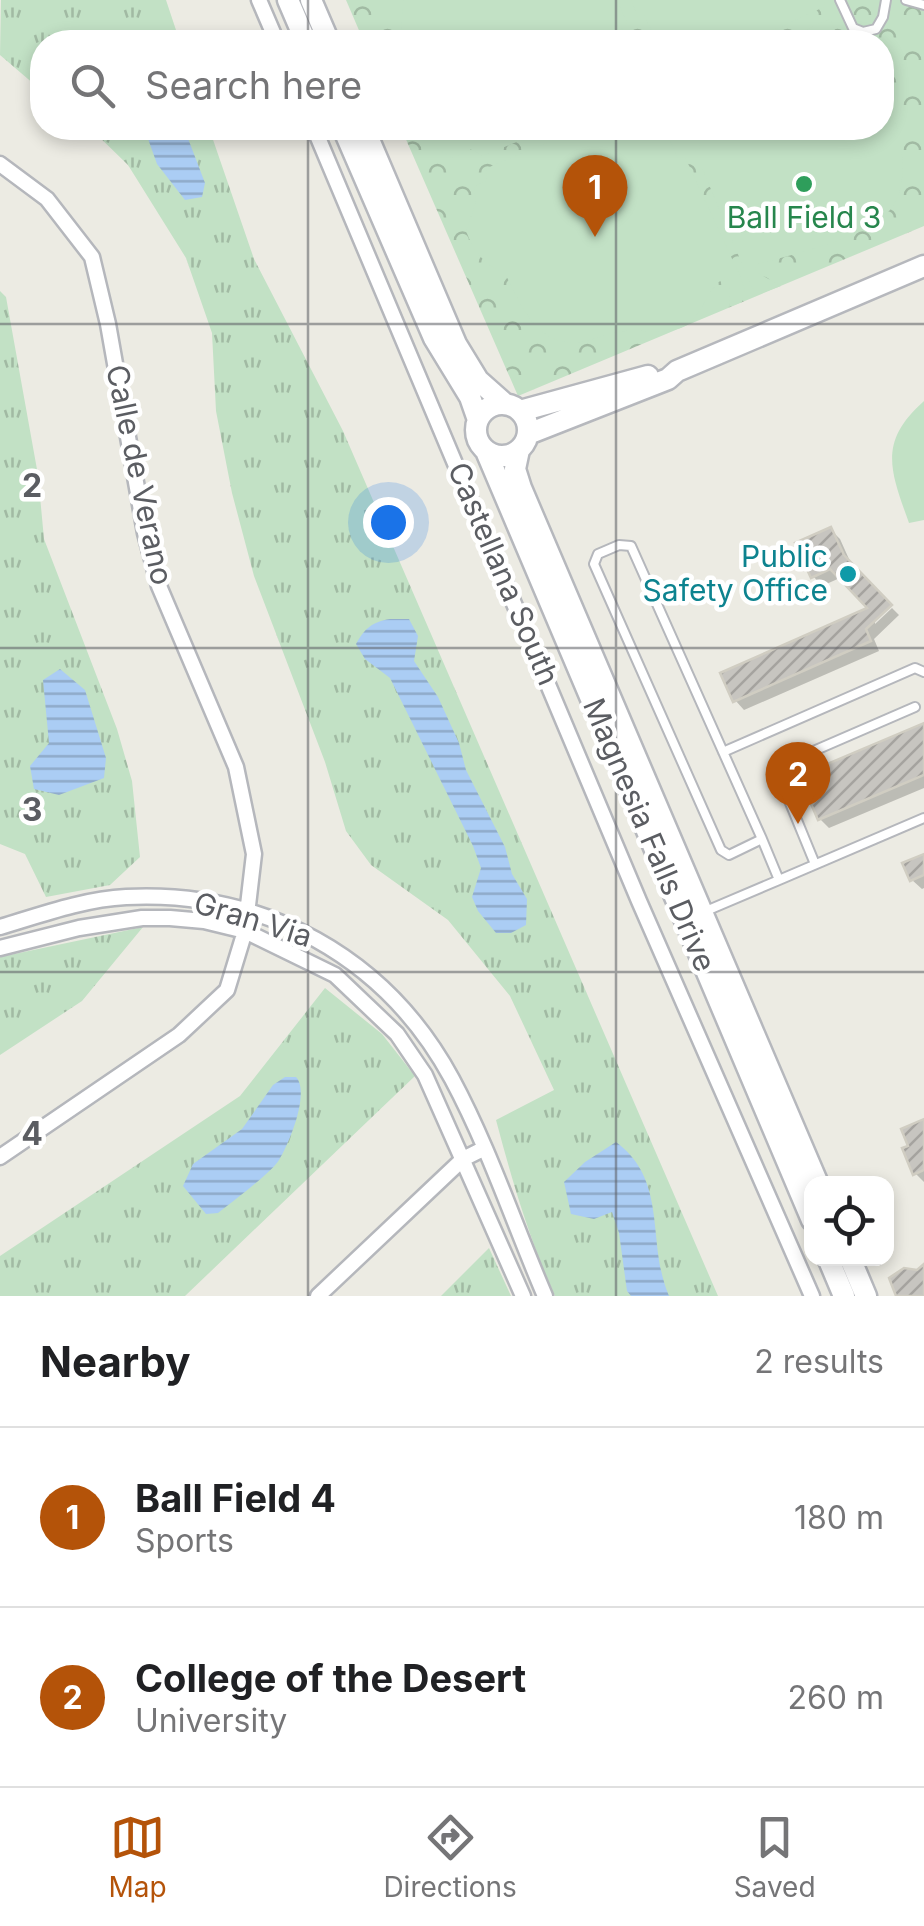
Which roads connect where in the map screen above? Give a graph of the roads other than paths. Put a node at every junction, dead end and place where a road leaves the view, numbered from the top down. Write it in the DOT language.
graph roads {
  1 [pos="259,0"];
  2 [pos="288,0"];
  3 [pos="311,0"];
  4 [pos="840,0"];
  5 [pos="886,0"];
  6 [pos="906,0"];
  7 [pos="924,6"];
  8 [pos="273,30"];
  9 [pos="301,30"];
  10 [pos="323,30"];
  11 [pos="858,30"];
  12 [pos="870,30"];
  13 [pos="319,140"];
  14 [pos="348,140"];
  15 [pos="369,140"];
  16 [pos="0,164"];
  17 [pos="924,266"];
  18 [pos="677,371"];
  19 [pos="512,408"];
  20 [pos="478,420"];
  21 [pos="524,442"];
  22 [pos="486,451"];
  23 [pos="924,672"];
  24 [pos="915,706"];
  25 [pos="724,752"];
  26 [pos="924,818"];
  27 [pos="762,839"];
  28 [pos="815,864"];
  29 [pos="779,880"];
  30 [pos="247,912"];
  31 [pos="702,913"];
  32 [pos="0,927"];
  33 [pos="244,931"];
  34 [pos="0,948"];
  35 [pos="483,1149"];
  36 [pos="0,1157"];
  37 [pos="463,1158"];
  38 [pos="815,1176"];
  39 [pos="804,1201"];
  40 [pos="831,1266"];
  41 [pos="853,1266"];
  42 [pos="318,1296"];
  43 [pos="523,1296"];
  44 [pos="545,1296"];
  45 [pos="812,1296"];
  46 [pos="844,1296"];
  47 [pos="866,1296"];
  1 -- 8 [label="street"];
  2 -- 9 [label="street"];
  3 -- 10 [label="street"];
  4 -- 11 [label="lane"];
  5 -- 12 [label="lane"];
  6 -- 7 [label="lane"];
  13 -- 45 [label="street, Castellana South"];
  14 -- 20 [label="street"];
  15 -- 19 [label="street"];
  16 -- 30 [label="street, Calle de Verano"];
  17 -- 18 [label="street"];
  18 -- 19 [label="street"];
  18 -- 21 [label="street"];
  19 -- 20 [label="street"];
  19 -- 21 [label="street"];
  20 -- 22 [label="street"];
  21 -- 22 [label="street"];
  21 -- 31 [label="street, Magnesia Falls Drive"];
  22 -- 39 [label="street, Magnesia Falls Drive"];
  23 -- 25 [label="lane"];
  24 -- 28 [label="lane"];
  25 -- 27 [label="lane"];
  25 -- 27 [label="lane"];
  26 -- 28 [label="lane"];
  27 -- 29 [label="lane"];
  28 -- 29 [label="lane"];
  29 -- 31 [label="lane"];
  30 -- 32 [label="street, Gran Via"];
  30 -- 33 [label="street, Calle de Verano"];
  30 -- 35 [label="street, Gran Via"];
  31 -- 38 [label="street, Magnesia Falls Drive"];
  33 -- 34 [label="street, Gran Via"];
  33 -- 36 [label="street, Calle de Verano"];
  33 -- 37 [label="street, Gran Via"];
  35 -- 37 [label="street"];
  35 -- 44 [label="street, Gran Via"];
  37 -- 42 [label="street"];
  37 -- 43 [label="street, Gran Via"];
  40 -- 46 [label="street"];
  41 -- 47 [label="street"];
}
